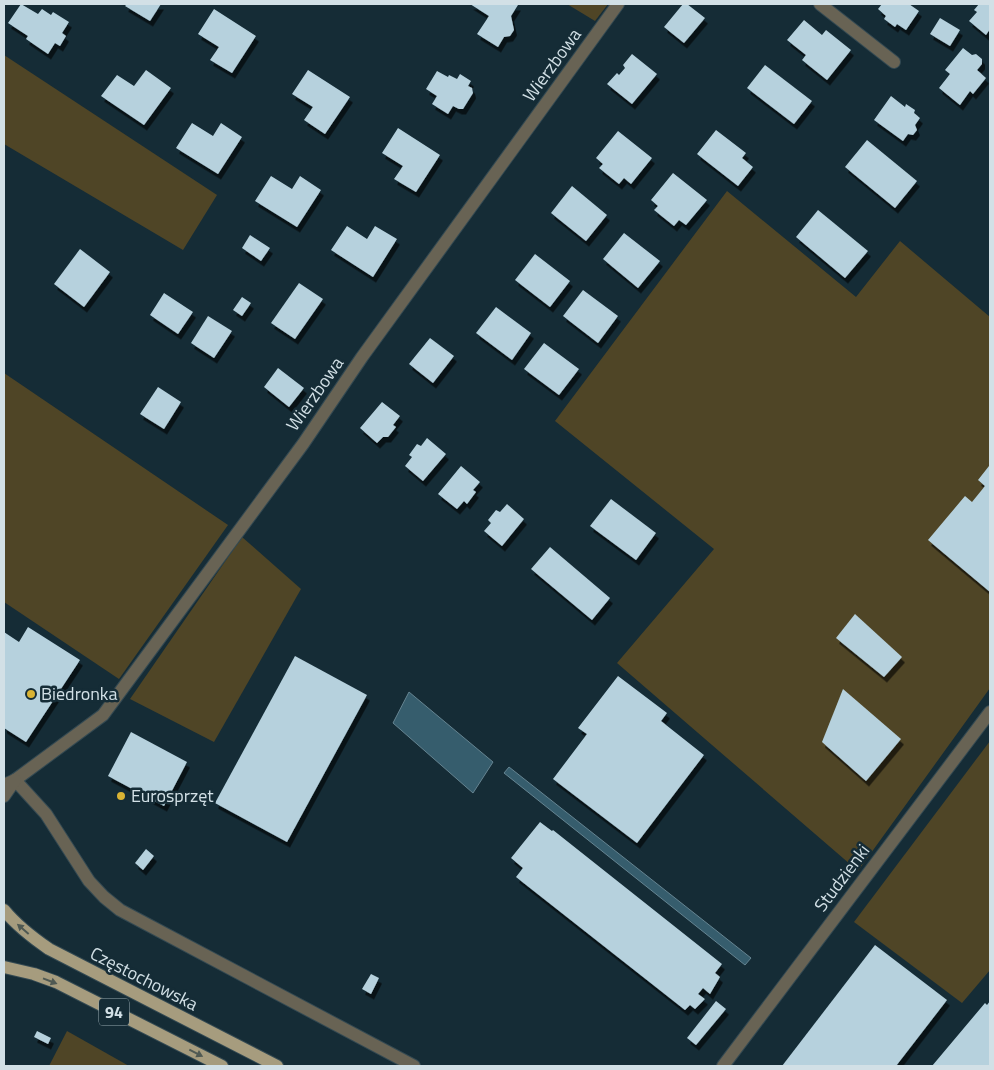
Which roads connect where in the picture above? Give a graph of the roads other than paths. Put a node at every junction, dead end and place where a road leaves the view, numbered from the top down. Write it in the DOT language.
graph roads {
  1 [pos="618,4"];
  2 [pos="820,4"];
  3 [pos="894,62"];
  4 [pos="990,712"];
  5 [pos="10,782"];
  6 [pos="4,796"];
  7 [pos="4,910"];
  8 [pos="4,967"];
  9 [pos="222,1066"];
  10 [pos="277,1066"];
  11 [pos="414,1066"];
  12 [pos="723,1066"];
  1 -- 5 [label="street, Wierzbowa"];
  2 -- 3 [label="street"];
  4 -- 12 [label="street, Studzienki"];
  5 -- 6 [label="street, Wierzbowa"];
  5 -- 11 [label="street"];
  10 -- 7 [label="main road, Częstochowska / 94, one-way"];
  8 -- 9 [label="main road, 94, one-way"];
}
